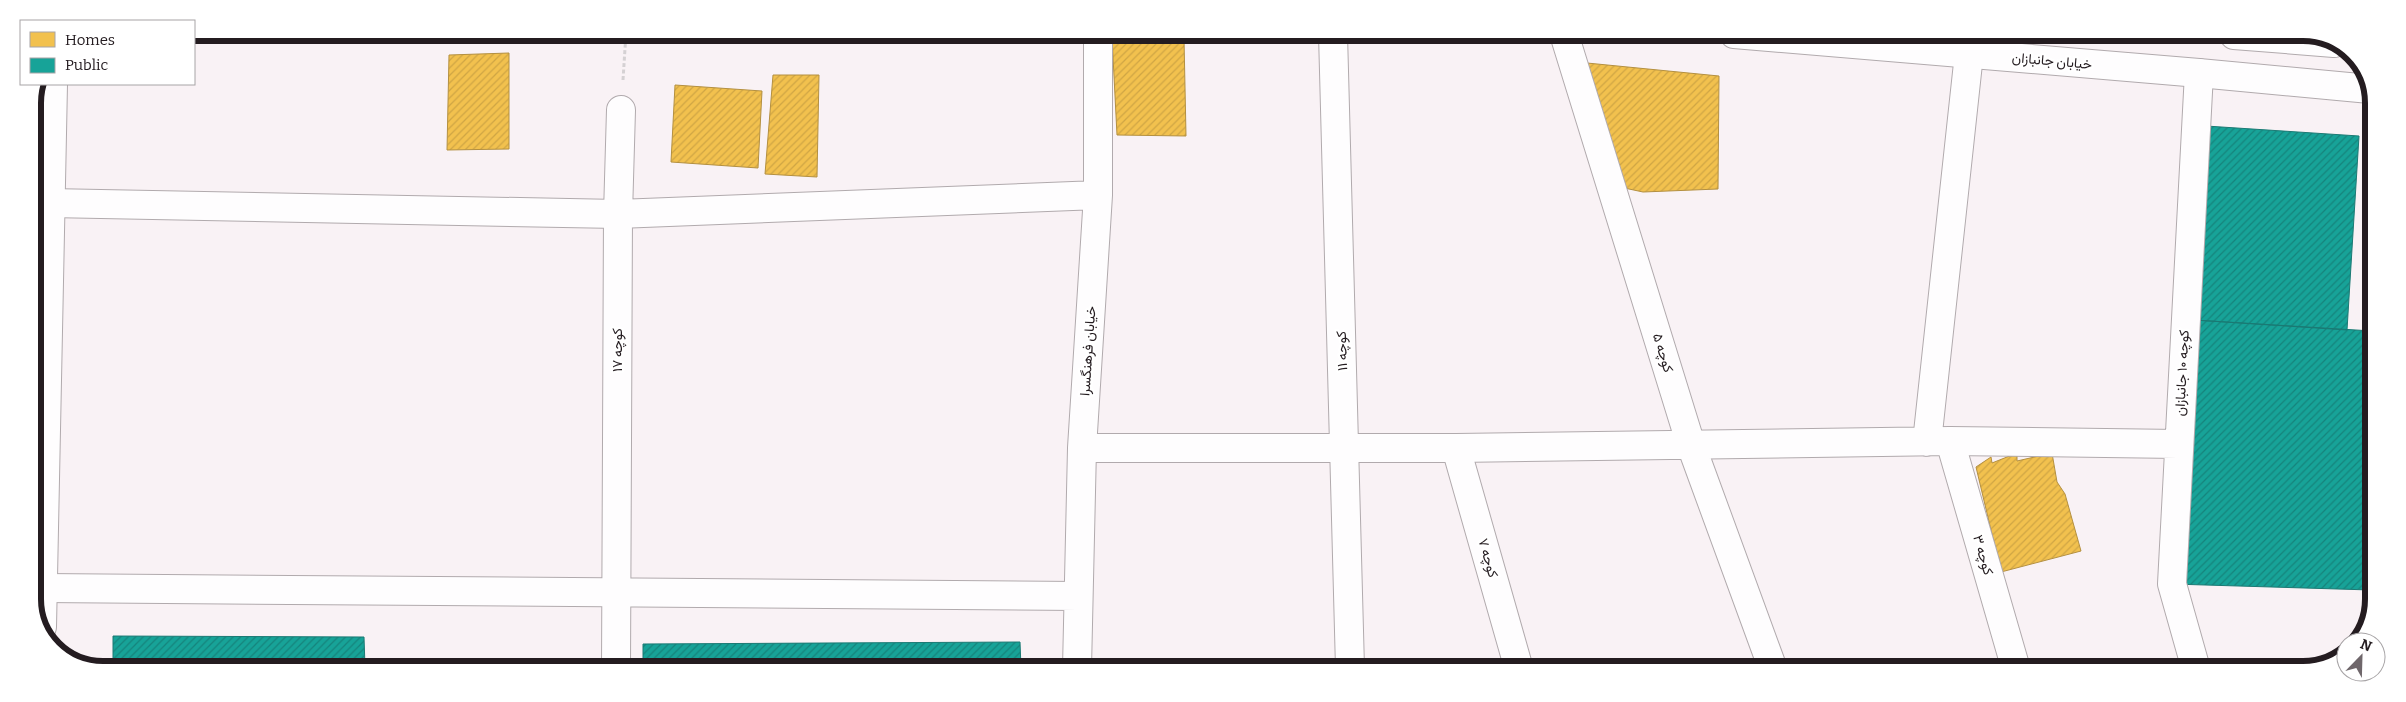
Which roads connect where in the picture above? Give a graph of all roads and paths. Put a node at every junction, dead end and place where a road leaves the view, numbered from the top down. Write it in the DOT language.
graph roads {
  1 [pos="625,41"];
  2 [pos="1098,41"];
  3 [pos="1333,41"];
  4 [pos="1566,41"];
  5 [pos="1816,41"];
  6 [pos="1969,54"];
  7 [pos="2199,73"];
  8 [pos="53,85"];
  9 [pos="2363,88"];
  10 [pos="621,110"];
  11 [pos="1098,195"];
  12 [pos="49,203"];
  13 [pos="618,214"];
  14 [pos="1938,442"];
  15 [pos="2178,444"];
  16 [pos="1691,445"];
  17 [pos="1345,447"];
  18 [pos="1082,448"];
  19 [pos="1456,448"];
  20 [pos="43,588"];
  21 [pos="615,592"];
  22 [pos="1078,596"];
  23 [pos="42,612"];
  24 [pos="616,661"];
  25 [pos="1077,661"];
  26 [pos="1350,661"];
  27 [pos="1517,661"];
  28 [pos="1770,661"];
  29 [pos="2013,661"];
  30 [pos="2190,661"];
  1 -- 10 [label="path"];
  2 -- 11 [label="street, خیابان فرهنگسرا"];
  3 -- 17 [label="street, کوچه ۱۱"];
  4 -- 16 [label="street, کوچه ۵"];
  5 -- 6 [label="street, خیابان جانبازان"];
  6 -- 7 [label="street, خیابان جانبازان"];
  6 -- 14 [label="street"];
  7 -- 9 [label="street, خیابان جانبازان"];
  7 -- 15 [label="street, کوچه ۱۰ جانبازان"];
  8 -- 12 [label="street"];
  10 -- 13 [label="street, کوچه ۱۷"];
  11 -- 13 [label="street"];
  11 -- 18 [label="street, خیابان فرهنگسرا"];
  12 -- 13 [label="street"];
  12 -- 20 [label="street"];
  13 -- 21 [label="street, کوچه ۱۷"];
  14 -- 15 [label="street"];
  14 -- 16 [label="street"];
  14 -- 29 [label="street, کوچه ۳"];
  15 -- 30 [label="street, کوچه ۱۰ جانبازان"];
  16 -- 19 [label="street"];
  16 -- 28 [label="street, کوچه ۵"];
  17 -- 18 [label="street"];
  17 -- 19 [label="street"];
  17 -- 26 [label="street, کوچه ۱۱"];
  18 -- 22 [label="street, خیابان فرهنگسرا"];
  19 -- 27 [label="street, کوچه ۷"];
  20 -- 21 [label="street"];
  20 -- 23 [label="street"];
  21 -- 22 [label="street"];
  21 -- 24 [label="street, کوچه ۱۷"];
  22 -- 25 [label="street, خیابان فرهنگسرا"];
}
